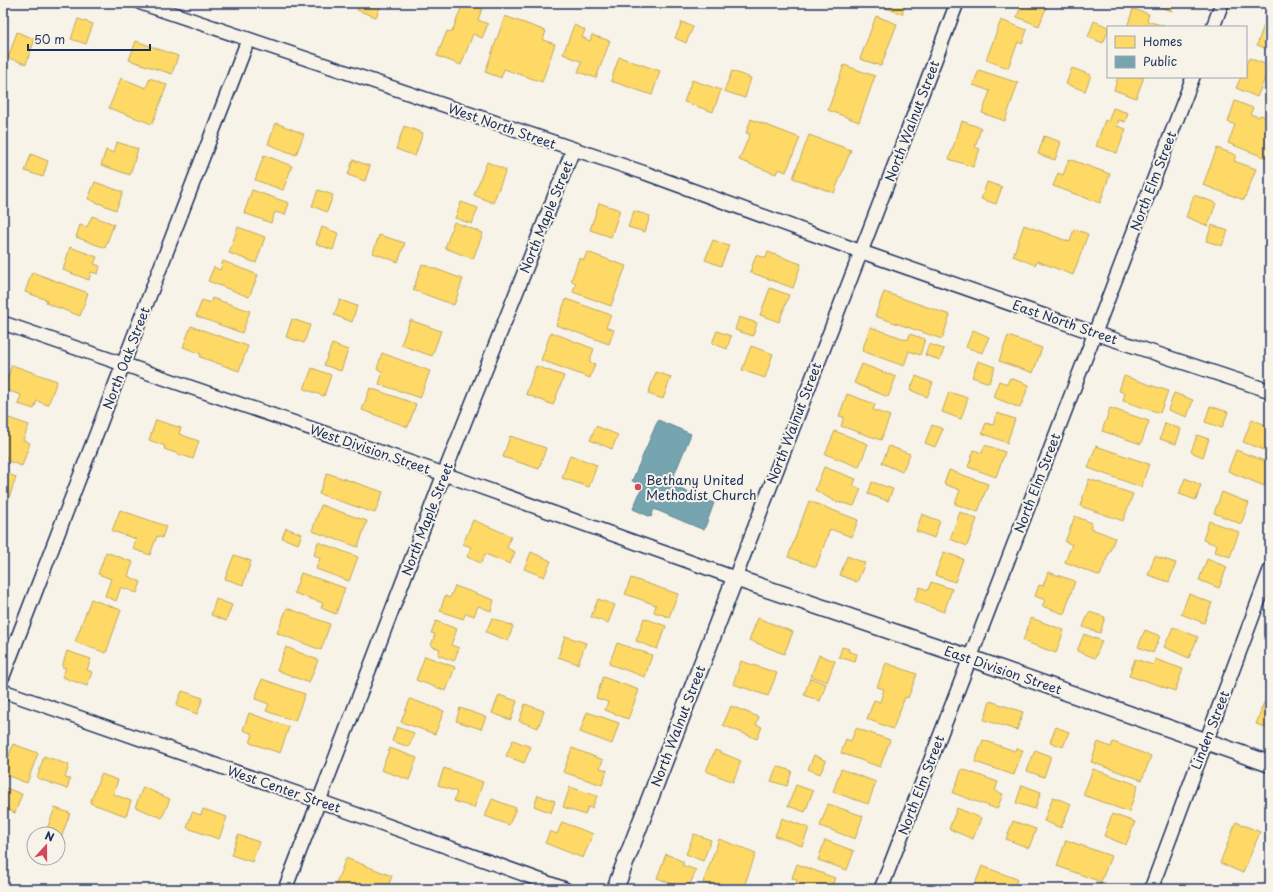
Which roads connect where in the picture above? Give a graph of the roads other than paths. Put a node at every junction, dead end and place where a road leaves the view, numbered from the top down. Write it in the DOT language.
graph roads {
  1 [pos="141,3"];
  2 [pos="957,3"];
  3 [pos="1222,3"];
  4 [pos="1213,26"];
  5 [pos="248,40"];
  6 [pos="1193,78"];
  7 [pos="573,150"];
  8 [pos="862,252"];
  9 [pos="3,323"];
  10 [pos="1094,333"];
  11 [pos="124,364"];
  12 [pos="1270,391"];
  13 [pos="444,474"];
  14 [pos="1270,570"];
  15 [pos="735,578"];
  16 [pos="970,658"];
  17 [pos="3,676"];
  18 [pos="3,692"];
  19 [pos="1205,741"];
  20 [pos="1270,764"];
  21 [pos="320,802"];
  22 [pos="285,889"];
  23 [pos="565,889"];
  24 [pos="615,889"];
  25 [pos="880,889"];
  26 [pos="1151,889"];
  1 -- 5 [label="street, West North Street"];
  2 -- 8 [label="street, North Walnut Street"];
  3 -- 4 [label="street"];
  5 -- 7 [label="street, West North Street"];
  5 -- 11 [label="street, North Oak Street"];
  6 -- 10 [label="street, North Elm Street"];
  7 -- 8 [label="street, West North Street"];
  7 -- 13 [label="street, North Maple Street"];
  8 -- 10 [label="street, East North Street"];
  8 -- 15 [label="street, North Walnut Street"];
  9 -- 11 [label="street, West Division Street"];
  10 -- 12 [label="street, East North Street"];
  10 -- 16 [label="street, North Elm Street"];
  11 -- 13 [label="street, West Division Street"];
  11 -- 17 [label="street, North Oak Street"];
  13 -- 15 [label="street, West Division Street"];
  13 -- 21 [label="street, North Maple Street"];
  14 -- 19 [label="street, Linden Street"];
  15 -- 16 [label="street, East Division Street"];
  15 -- 24 [label="street, North Walnut Street"];
  16 -- 19 [label="street, East Division Street"];
  16 -- 25 [label="street, North Elm Street"];
  18 -- 21 [label="street, West Center Street"];
  19 -- 20 [label="street, East Division Street"];
  19 -- 26 [label="street, Linden Street"];
  21 -- 22 [label="street, North Maple Street"];
  21 -- 23 [label="street, West Center Street"];
}
